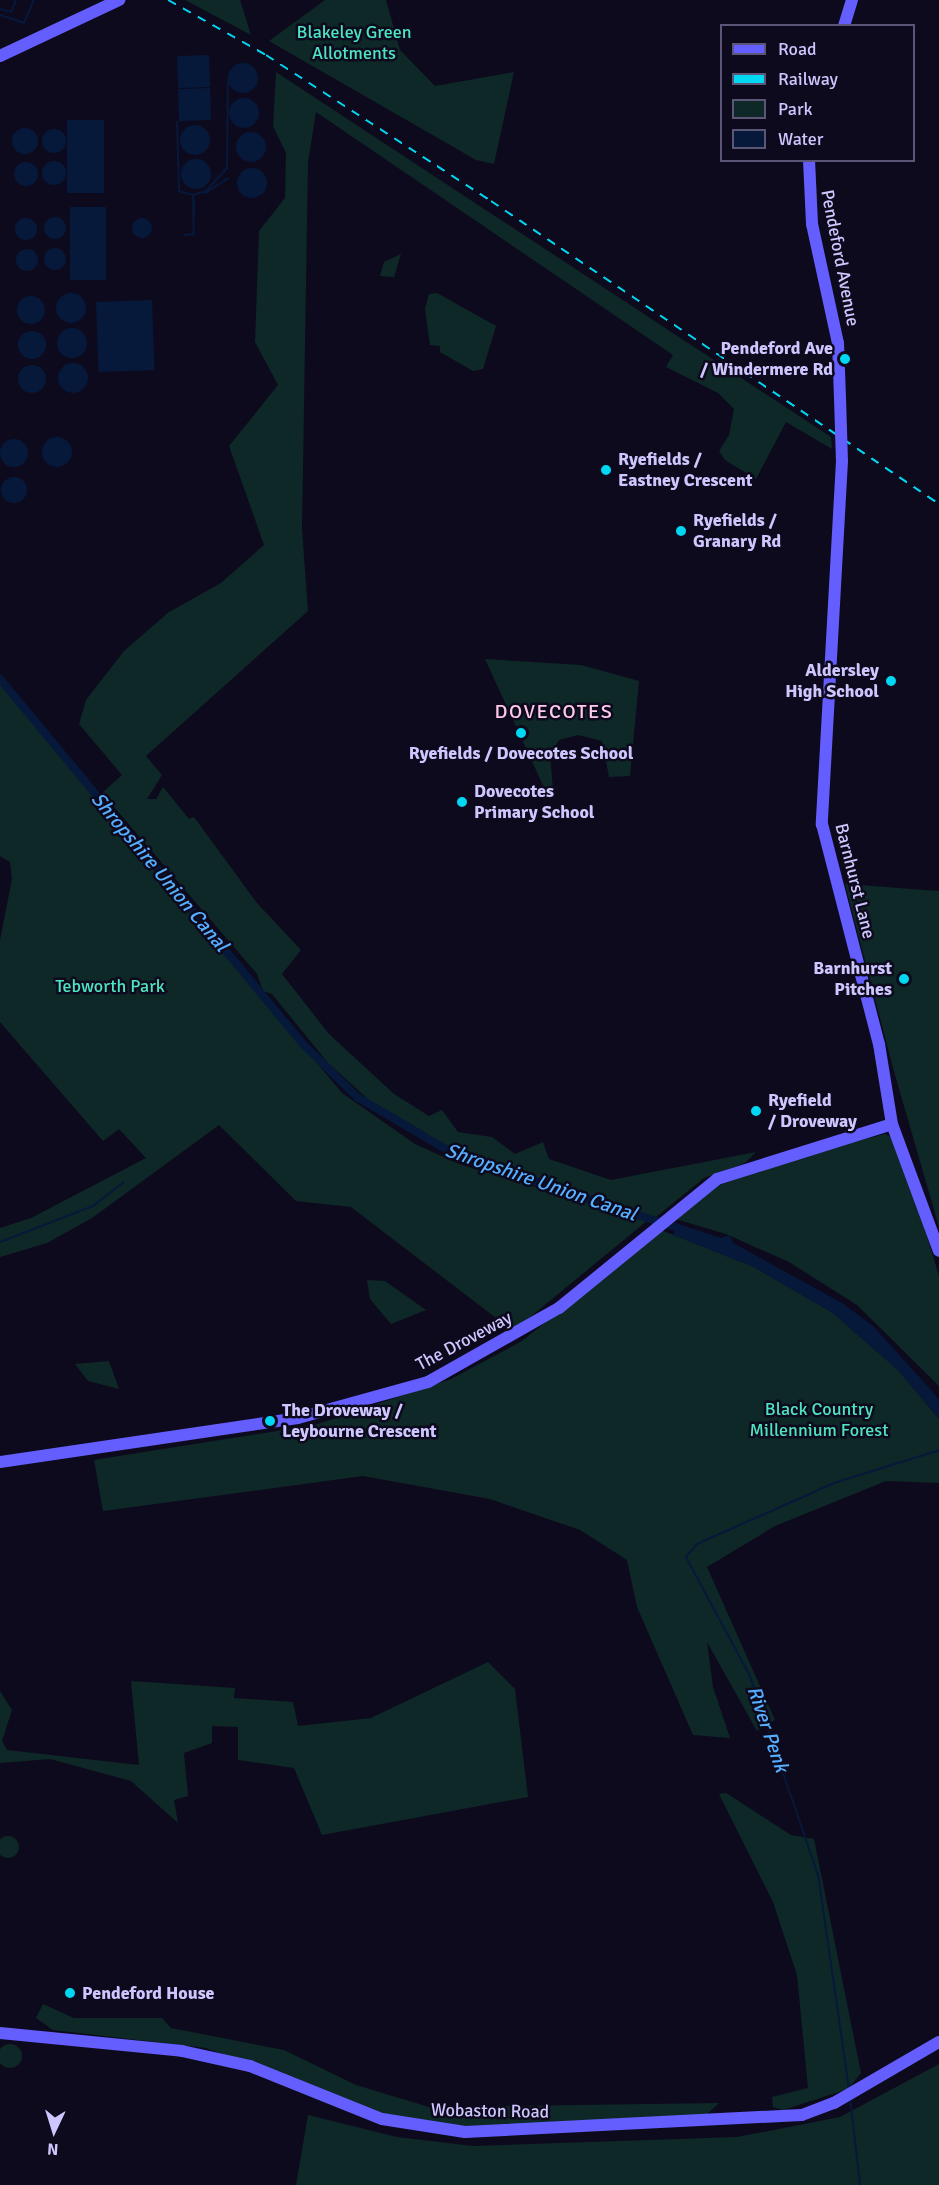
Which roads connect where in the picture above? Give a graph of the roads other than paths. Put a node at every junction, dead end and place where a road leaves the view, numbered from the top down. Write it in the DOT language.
graph roads {
  1 [pos="119,0"];
  2 [pos="852,0"];
  3 [pos="845,24"];
  4 [pos="0,56"];
  5 [pos="809,162"];
  6 [pos="840,398"];
  7 [pos="892,1124"];
  8 [pos="939,1251"];
  9 [pos="0,1462"];
  10 [pos="0,2033"];
  11 [pos="939,2042"];
  1 -- 4 [label="street"];
  2 -- 3 [label="street"];
  5 -- 6 [label="street, Pendeford Avenue"];
  6 -- 7 [label="street, Barnhurst Lane, bridge"];
  7 -- 8 [label="street, Barnhurst Lane"];
  7 -- 9 [label="street, The Droveway"];
  10 -- 11 [label="street, Wobaston Road"];
}
